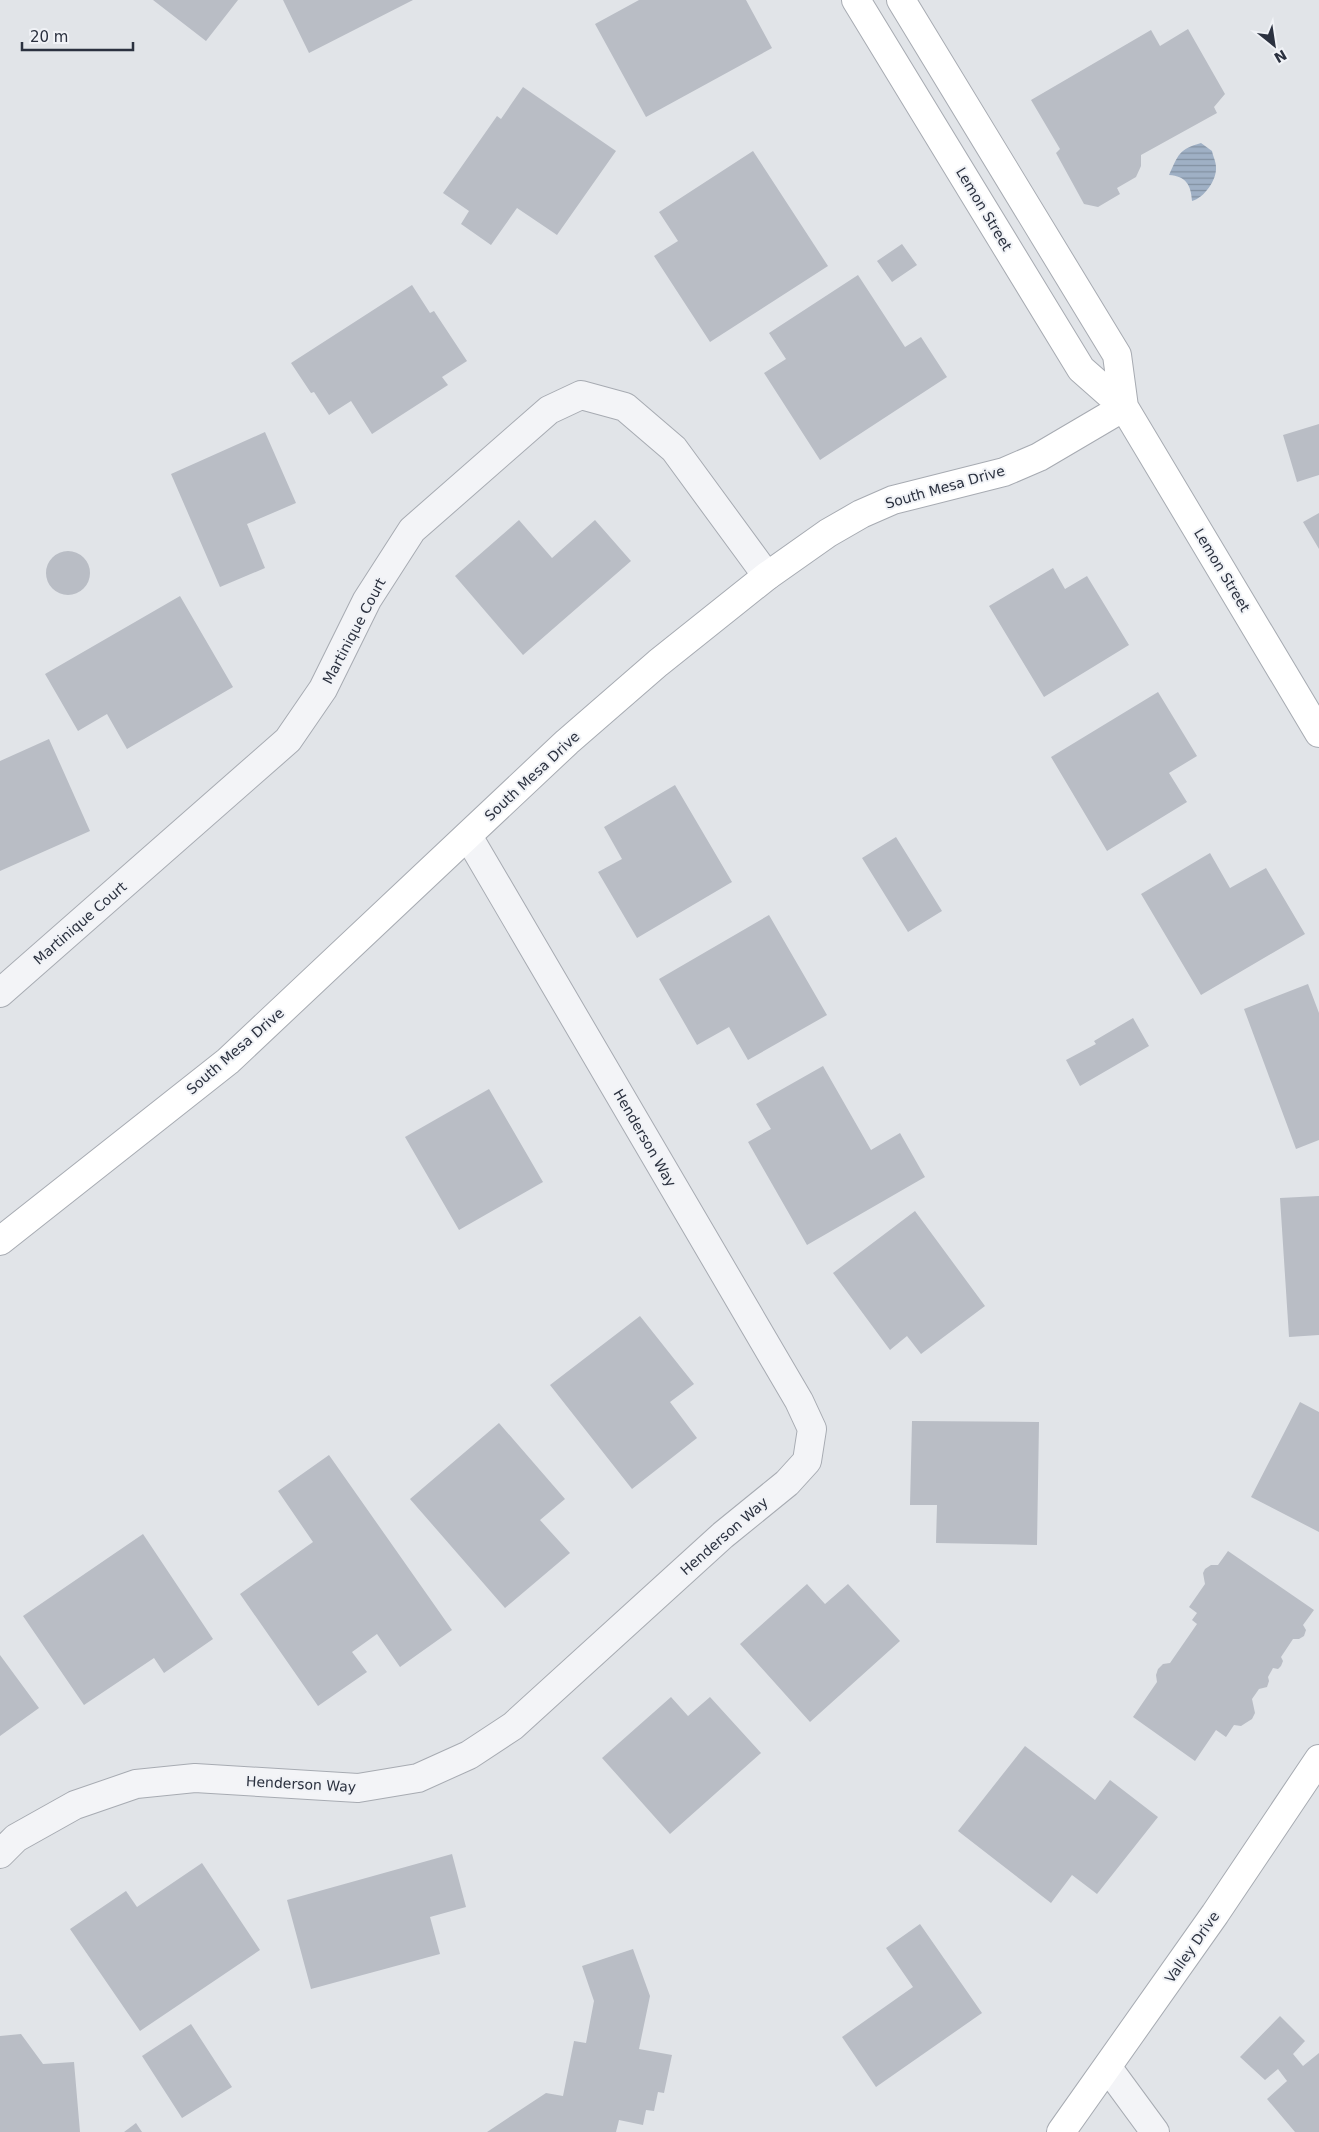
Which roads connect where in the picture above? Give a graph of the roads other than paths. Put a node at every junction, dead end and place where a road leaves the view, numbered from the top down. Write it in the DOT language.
graph roads {
  1 [pos="856,0"];
  2 [pos="901,0"];
  3 [pos="1124,407"];
  4 [pos="767,576"];
  5 [pos="1319,733"];
  6 [pos="468,836"];
  7 [pos="0,993"];
  8 [pos="0,1241"];
  9 [pos="1319,1759"];
  10 [pos="0,1854"];
  11 [pos="1108,2068"];
  12 [pos="1061,2132"];
  13 [pos="1155,2132"];
  1 -- 3 [label="street, Lemon Street"];
  2 -- 3 [label="street, Lemon Street"];
  3 -- 4 [label="street, South Mesa Drive"];
  3 -- 5 [label="street, Lemon Street"];
  4 -- 6 [label="street, South Mesa Drive"];
  4 -- 7 [label="street, Martinique Court"];
  6 -- 8 [label="street, South Mesa Drive"];
  6 -- 10 [label="street, Henderson Way"];
  9 -- 11 [label="street, Valley Drive"];
  11 -- 12 [label="street, Valley Drive"];
  11 -- 13 [label="street"];
}
